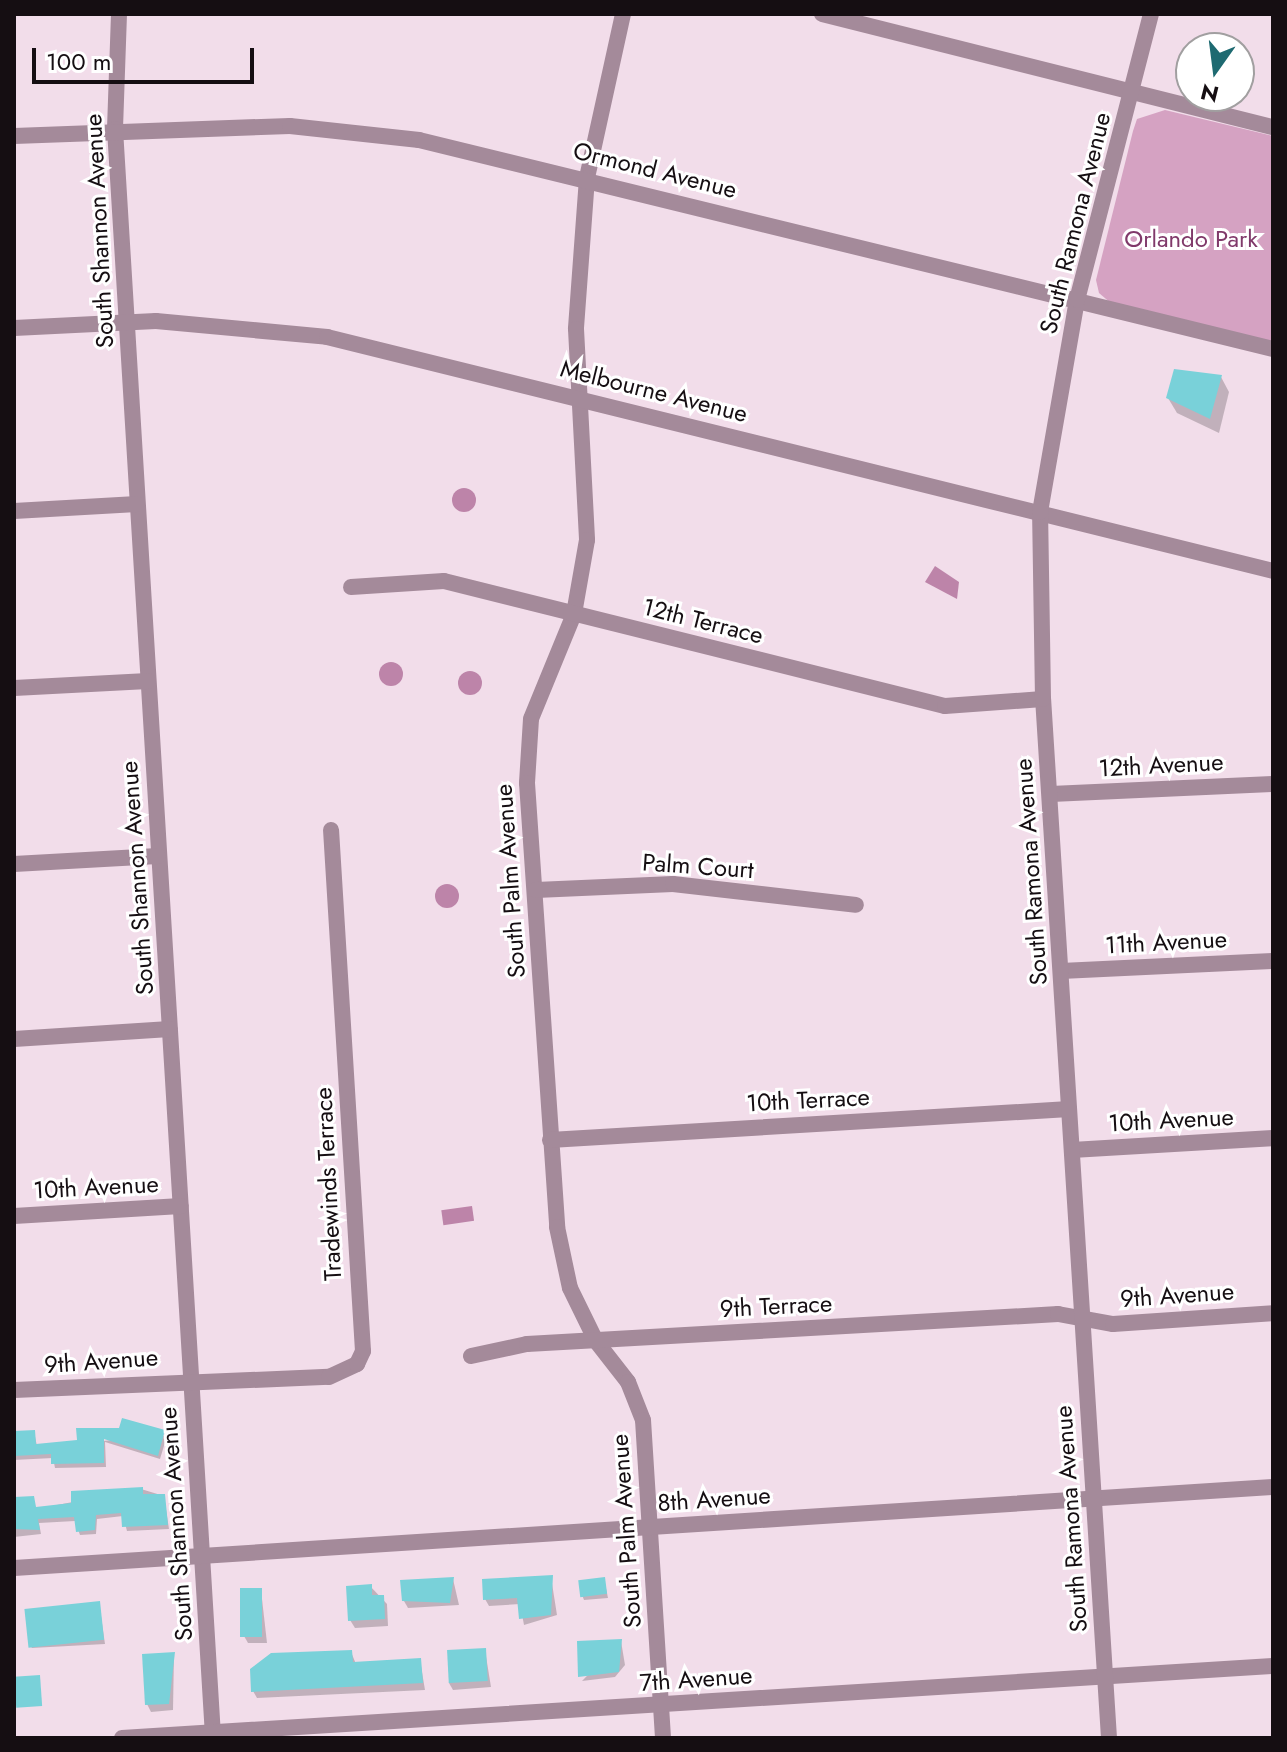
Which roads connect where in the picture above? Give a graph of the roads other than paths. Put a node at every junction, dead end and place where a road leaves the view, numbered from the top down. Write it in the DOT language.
graph roads {
  1 [pos="119,14"];
  2 [pos="623,14"];
  3 [pos="822,14"];
  4 [pos="1151,14"];
  5 [pos="1131,94"];
  6 [pos="1273,127"];
  7 [pos="115,129"];
  8 [pos="14,136"];
  9 [pos="587,178"];
  10 [pos="1077,300"];
  11 [pos="128,322"];
  12 [pos="14,328"];
  13 [pos="1273,349"];
  14 [pos="578,397"];
  15 [pos="137,504"];
  16 [pos="14,511"];
  17 [pos="1040,512"];
  18 [pos="1273,571"];
  19 [pos="351,587"];
  20 [pos="574,614"];
  21 [pos="148,681"];
  22 [pos="14,688"];
  23 [pos="1043,699"];
  24 [pos="1273,784"];
  25 [pos="1051,794"];
  26 [pos="331,830"];
  27 [pos="158,856"];
  28 [pos="14,864"];
  29 [pos="536,890"];
  30 [pos="856,905"];
  31 [pos="1273,961"];
  32 [pos="1061,971"];
  33 [pos="170,1029"];
  34 [pos="14,1039"];
  35 [pos="1069,1109"];
  36 [pos="1273,1138"];
  37 [pos="550,1140"];
  38 [pos="1072,1150"];
  39 [pos="181,1206"];
  40 [pos="14,1216"];
  41 [pos="1273,1313"];
  42 [pos="1083,1321"];
  43 [pos="596,1341"];
  44 [pos="471,1356"];
  45 [pos="190,1379"];
  46 [pos="14,1390"];
  47 [pos="1273,1487"];
  48 [pos="1092,1499"];
  49 [pos="649,1528"];
  50 [pos="203,1556"];
  51 [pos="14,1568"];
  52 [pos="1273,1666"];
  53 [pos="1105,1676"];
  54 [pos="661,1705"];
  55 [pos="212,1735"];
  56 [pos="122,1738"];
  57 [pos="663,1738"];
  58 [pos="1109,1738"];
  1 -- 7 [label="street, South Shannon Avenue"];
  2 -- 9 [label="street, South Palm Avenue"];
  3 -- 5 [label="street"];
  4 -- 5 [label="street, South Ramona Avenue"];
  5 -- 6 [label="street"];
  5 -- 10 [label="street, South Ramona Avenue"];
  7 -- 8 [label="street, Ormond Avenue"];
  7 -- 9 [label="street, Ormond Avenue"];
  7 -- 11 [label="street, South Shannon Avenue"];
  9 -- 10 [label="street, Ormond Avenue"];
  9 -- 14 [label="street, South Palm Avenue"];
  10 -- 13 [label="street, Ormond Avenue"];
  10 -- 17 [label="street, South Ramona Avenue"];
  11 -- 12 [label="street, Melbourne Avenue"];
  11 -- 14 [label="street, Melbourne Avenue"];
  11 -- 15 [label="street, South Shannon Avenue"];
  14 -- 17 [label="street, Melbourne Avenue"];
  14 -- 20 [label="street, South Palm Avenue"];
  15 -- 16 [label="street"];
  15 -- 21 [label="street, South Shannon Avenue"];
  17 -- 18 [label="street, Melbourne Avenue"];
  17 -- 23 [label="street, South Ramona Avenue"];
  19 -- 20 [label="street, 12th Terrace"];
  20 -- 23 [label="street, 12th Terrace"];
  20 -- 29 [label="street, South Palm Avenue"];
  21 -- 22 [label="street"];
  21 -- 27 [label="street, South Shannon Avenue"];
  23 -- 25 [label="street, South Ramona Avenue"];
  24 -- 25 [label="street, 12th Avenue"];
  25 -- 32 [label="street, South Ramona Avenue"];
  26 -- 45 [label="street, Tradewinds Terrace"];
  27 -- 28 [label="street"];
  27 -- 33 [label="street, South Shannon Avenue"];
  29 -- 30 [label="street, Palm Court"];
  29 -- 37 [label="street, South Palm Avenue"];
  31 -- 32 [label="street, 11th Avenue"];
  32 -- 35 [label="street, South Ramona Avenue"];
  33 -- 34 [label="street"];
  33 -- 39 [label="street, South Shannon Avenue"];
  35 -- 37 [label="street, 10th Terrace"];
  35 -- 38 [label="street, South Ramona Avenue"];
  36 -- 38 [label="street, 10th Avenue"];
  37 -- 43 [label="street, South Palm Avenue"];
  38 -- 42 [label="street, South Ramona Avenue"];
  39 -- 40 [label="street, 10th Avenue"];
  39 -- 45 [label="street, South Shannon Avenue"];
  41 -- 42 [label="street, 9th Avenue"];
  42 -- 43 [label="street, 9th Terrace"];
  42 -- 48 [label="street, South Ramona Avenue"];
  43 -- 44 [label="street, 9th Terrace"];
  43 -- 49 [label="street, South Palm Avenue"];
  45 -- 46 [label="street, 9th Avenue"];
  45 -- 50 [label="street, South Shannon Avenue"];
  47 -- 48 [label="street, 8th Avenue"];
  48 -- 49 [label="street, 8th Avenue"];
  48 -- 53 [label="street, South Ramona Avenue"];
  49 -- 50 [label="street, 8th Avenue"];
  49 -- 54 [label="street, South Palm Avenue"];
  50 -- 51 [label="street, 8th Avenue"];
  50 -- 55 [label="street, South Shannon Avenue"];
  52 -- 53 [label="street, 7th Avenue"];
  53 -- 54 [label="street, 7th Avenue"];
  53 -- 58 [label="street, South Ramona Avenue"];
  54 -- 55 [label="street, 7th Avenue"];
  54 -- 57 [label="street, South Palm Avenue"];
  55 -- 56 [label="street, 7th Avenue"];
}
